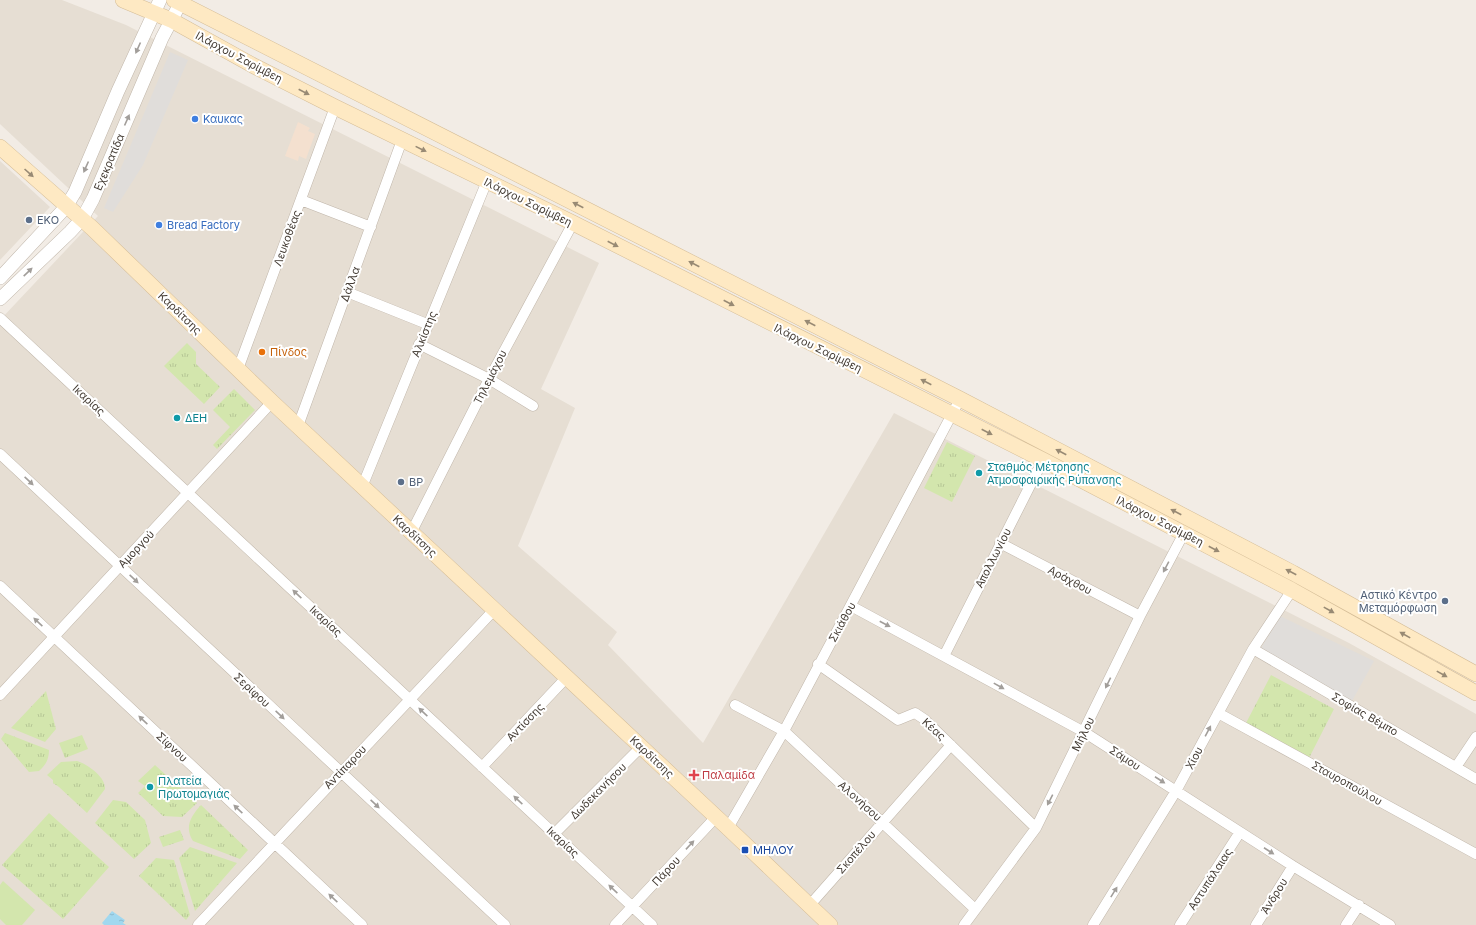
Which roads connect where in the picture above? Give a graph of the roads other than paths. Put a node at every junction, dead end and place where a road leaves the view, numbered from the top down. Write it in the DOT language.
graph roads {
  1 [pos="123,0"];
  2 [pos="179,1"];
  3 [pos="157,6"];
  4 [pos="171,20"];
  5 [pos="336,108"];
  6 [pos="402,140"];
  7 [pos="0,147"];
  8 [pos="487,181"];
  9 [pos="302,200"];
  10 [pos="66,207"];
  11 [pos="82,219"];
  12 [pos="573,223"];
  13 [pos="371,227"];
  14 [pos="0,278"];
  15 [pos="347,292"];
  16 [pos="0,299"];
  17 [pos="0,318"];
  18 [pos="427,324"];
  19 [pos="419,344"];
  20 [pos="238,369"];
  21 [pos="489,379"];
  22 [pos="960,400"];
  23 [pos="272,402"];
  24 [pos="533,406"];
  25 [pos="952,414"];
  26 [pos="298,426"];
  27 [pos="0,454"];
  28 [pos="1043,460"];
  29 [pos="362,486"];
  30 [pos="188,493"];
  31 [pos="411,533"];
  32 [pos="1184,533"];
  33 [pos="1000,543"];
  34 [pos="120,566"];
  35 [pos="0,586"];
  36 [pos="1292,590"];
  37 [pos="851,606"];
  38 [pos="494,610"];
  39 [pos="1140,616"];
  40 [pos="54,637"];
  41 [pos="1253,649"];
  42 [pos="944,656"];
  43 [pos="818,664"];
  44 [pos="1476,674"];
  45 [pos="567,677"];
  46 [pos="1476,693"];
  47 [pos="0,695"];
  48 [pos="410,700"];
  49 [pos="735,705"];
  50 [pos="1218,713"];
  51 [pos="784,731"];
  52 [pos="1084,732"];
  53 [pos="1476,736"];
  54 [pos="951,745"];
  55 [pos="641,747"];
  56 [pos="482,767"];
  57 [pos="1456,767"];
  58 [pos="340,771"];
  59 [pos="1476,779"];
  60 [pos="1176,791"];
  61 [pos="716,817"];
  62 [pos="882,821"];
  63 [pos="728,828"];
  64 [pos="1036,828"];
  65 [pos="1240,832"];
  66 [pos="554,834"];
  67 [pos="274,843"];
  68 [pos="1476,854"];
  69 [pos="1293,866"];
  70 [pos="1359,905"];
  71 [pos="809,906"];
  72 [pos="632,907"];
  73 [pos="975,909"];
  74 [pos="198,925"];
  75 [pos="362,925"];
  76 [pos="505,925"];
  77 [pos="615,925"];
  78 [pos="652,925"];
  79 [pos="830,925"];
  80 [pos="964,925"];
  81 [pos="1093,925"];
  82 [pos="1180,925"];
  83 [pos="1256,925"];
  84 [pos="1346,925"];
  85 [pos="1390,925"];
  1 -- 3 [label="main road, Ιλάρχου Σαρίμβεη"];
  2 -- 4 [label="street, Εχεκρατίδα"];
  22 -- 2 [label="main road, Ιλάρχου Σαρίμβεη, one-way"];
  3 -- 4 [label="main road, Ιλάρχου Σαρίμβεη"];
  3 -- 10 [label="street, Εχεκρατίδα, one-way"];
  4 -- 5 [label="main road, Ιλάρχου Σαρίμβεη, one-way"];
  11 -- 4 [label="street, Εχεκρατίδα, one-way"];
  5 -- 6 [label="main road, Ιλάρχου Σαρίμβεη"];
  5 -- 9 [label="street, Λευκοθέας"];
  6 -- 8 [label="main road, Ιλάρχου Σαρίμβεη, one-way"];
  6 -- 13 [label="street, Δάλλα"];
  7 -- 10 [label="main road, Καρδίτσης, one-way"];
  8 -- 12 [label="main road, Ιλάρχου Σαρίμβεη"];
  8 -- 18 [label="street, Αλκίστης"];
  9 -- 13 [label="street"];
  9 -- 20 [label="street, Λευκοθέας"];
  10 -- 11 [label="main road, Καρδίτσης"];
  10 -- 14 [label="street, Εχεκρατίδα"];
  16 -- 11 [label="street, Εχεκρατίδα, one-way"];
  11 -- 20 [label="main road, Καρδίτσης"];
  12 -- 21 [label="street, Τηλεμάχου"];
  12 -- 25 [label="main road, Ιλάρχου Σαρίμβεη, one-way"];
  13 -- 15 [label="street, Δάλλα"];
  15 -- 18 [label="street"];
  15 -- 26 [label="street, Δάλλα"];
  17 -- 30 [label="street, Ικαρίας"];
  18 -- 19 [label="street, Αλκίστης"];
  19 -- 21 [label="street"];
  19 -- 29 [label="street, Αλκίστης"];
  20 -- 23 [label="main road, Καρδίτσης"];
  21 -- 24 [label="street"];
  21 -- 31 [label="street, Τηλεμάχου"];
  22 -- 25 [label="street, Σκιάθου"];
  44 -- 22 [label="main road, Ιλάρχου Σαρίμβεη, one-way"];
  23 -- 26 [label="main road, Καρδίτσης"];
  23 -- 30 [label="street, Αμοργού"];
  25 -- 28 [label="main road, Ιλάρχου Σαρίμβεη, one-way"];
  25 -- 37 [label="street, Σκιάθου"];
  26 -- 29 [label="main road, Καρδίτσης"];
  27 -- 34 [label="street, Σερίφου, one-way"];
  28 -- 32 [label="main road, Ιλάρχου Σαρίμβεη"];
  28 -- 33 [label="street, Απολλωνίου"];
  29 -- 31 [label="main road, Καρδίτσης"];
  30 -- 34 [label="street, Αμοργού"];
  48 -- 30 [label="street, Ικαρίας, one-way"];
  31 -- 38 [label="main road, Καρδίτσης"];
  32 -- 36 [label="main road, Ιλάρχου Σαρίμβεη, one-way"];
  32 -- 39 [label="street, Μήλου, one-way"];
  33 -- 39 [label="street, Αράχθου"];
  33 -- 42 [label="street, Απολλωνίου"];
  34 -- 40 [label="street, Αμοργού"];
  34 -- 58 [label="street, Σερίφου, one-way"];
  40 -- 35 [label="street, Σίφνου, one-way"];
  36 -- 41 [label="street, Χίου"];
  36 -- 46 [label="main road, Ιλάρχου Σαρίμβεη, one-way"];
  37 -- 42 [label="street, Σάμου, one-way"];
  37 -- 43 [label="street, Σκιάθου"];
  38 -- 45 [label="main road, Καρδίτσης"];
  38 -- 48 [label="street, Αντίπαρου"];
  39 -- 52 [label="street, Μήλου, one-way"];
  40 -- 47 [label="street, Αμοργού"];
  67 -- 40 [label="street, Σίφνου, one-way"];
  41 -- 50 [label="street, Χίου"];
  41 -- 57 [label="street, Σοφίας Βέμπο"];
  42 -- 52 [label="street, Σάμου, one-way"];
  43 -- 51 [label="street, Σκιάθου"];
  43 -- 54 [label="street, Κέας"];
  45 -- 55 [label="main road, Καρδίτσης"];
  45 -- 56 [label="street, Αντίσσης"];
  56 -- 48 [label="street, Ικαρίας, one-way"];
  48 -- 58 [label="street, Αντίπαρου"];
  49 -- 51 [label="street, Αλονήσου"];
  60 -- 50 [label="street, Χίου, one-way"];
  50 -- 68 [label="street, Σταυροπούλου"];
  51 -- 62 [label="street, Αλονήσου"];
  51 -- 63 [label="street, Σκιάθου"];
  52 -- 60 [label="street, Σάμου, one-way"];
  52 -- 64 [label="street, Μήλου, one-way"];
  53 -- 57 [label="street"];
  54 -- 62 [label="street, Σκοπέλου"];
  54 -- 64 [label="street, Κέας"];
  55 -- 61 [label="main road, Καρδίτσης"];
  55 -- 66 [label="street, Δωδεκανήσου"];
  66 -- 56 [label="street, Ικαρίας, one-way"];
  57 -- 59 [label="street, Σοφίας Βέμπο"];
  58 -- 67 [label="street, Αντίπαρου"];
  58 -- 76 [label="street, Σερίφου, one-way"];
  60 -- 65 [label="street, Σάμου"];
  81 -- 60 [label="street, Χίου, one-way"];
  61 -- 63 [label="main road, Καρδίτσης"];
  72 -- 61 [label="street, Πάρου, one-way"];
  62 -- 71 [label="street, Σκοπέλου"];
  62 -- 73 [label="street, Αλονήσου"];
  63 -- 71 [label="main road, Καρδίτσης"];
  64 -- 73 [label="street, Μήλου"];
  65 -- 69 [label="street, Σάμου, one-way"];
  65 -- 82 [label="street, Αστυπάλαιας"];
  72 -- 66 [label="street, Ικαρίας, one-way"];
  67 -- 74 [label="street, Αντίπαρου"];
  75 -- 67 [label="street, Σίφνου, one-way"];
  69 -- 70 [label="street, Σάμου"];
  69 -- 83 [label="street, Άνδρου"];
  70 -- 84 [label="street"];
  70 -- 85 [label="street, Σάμου"];
  71 -- 79 [label="main road, Καρδίτσης"];
  72 -- 77 [label="street, Πάρου"];
  72 -- 78 [label="street, Ικαρίας"];
  73 -- 80 [label="street, Μήλου"];
}
